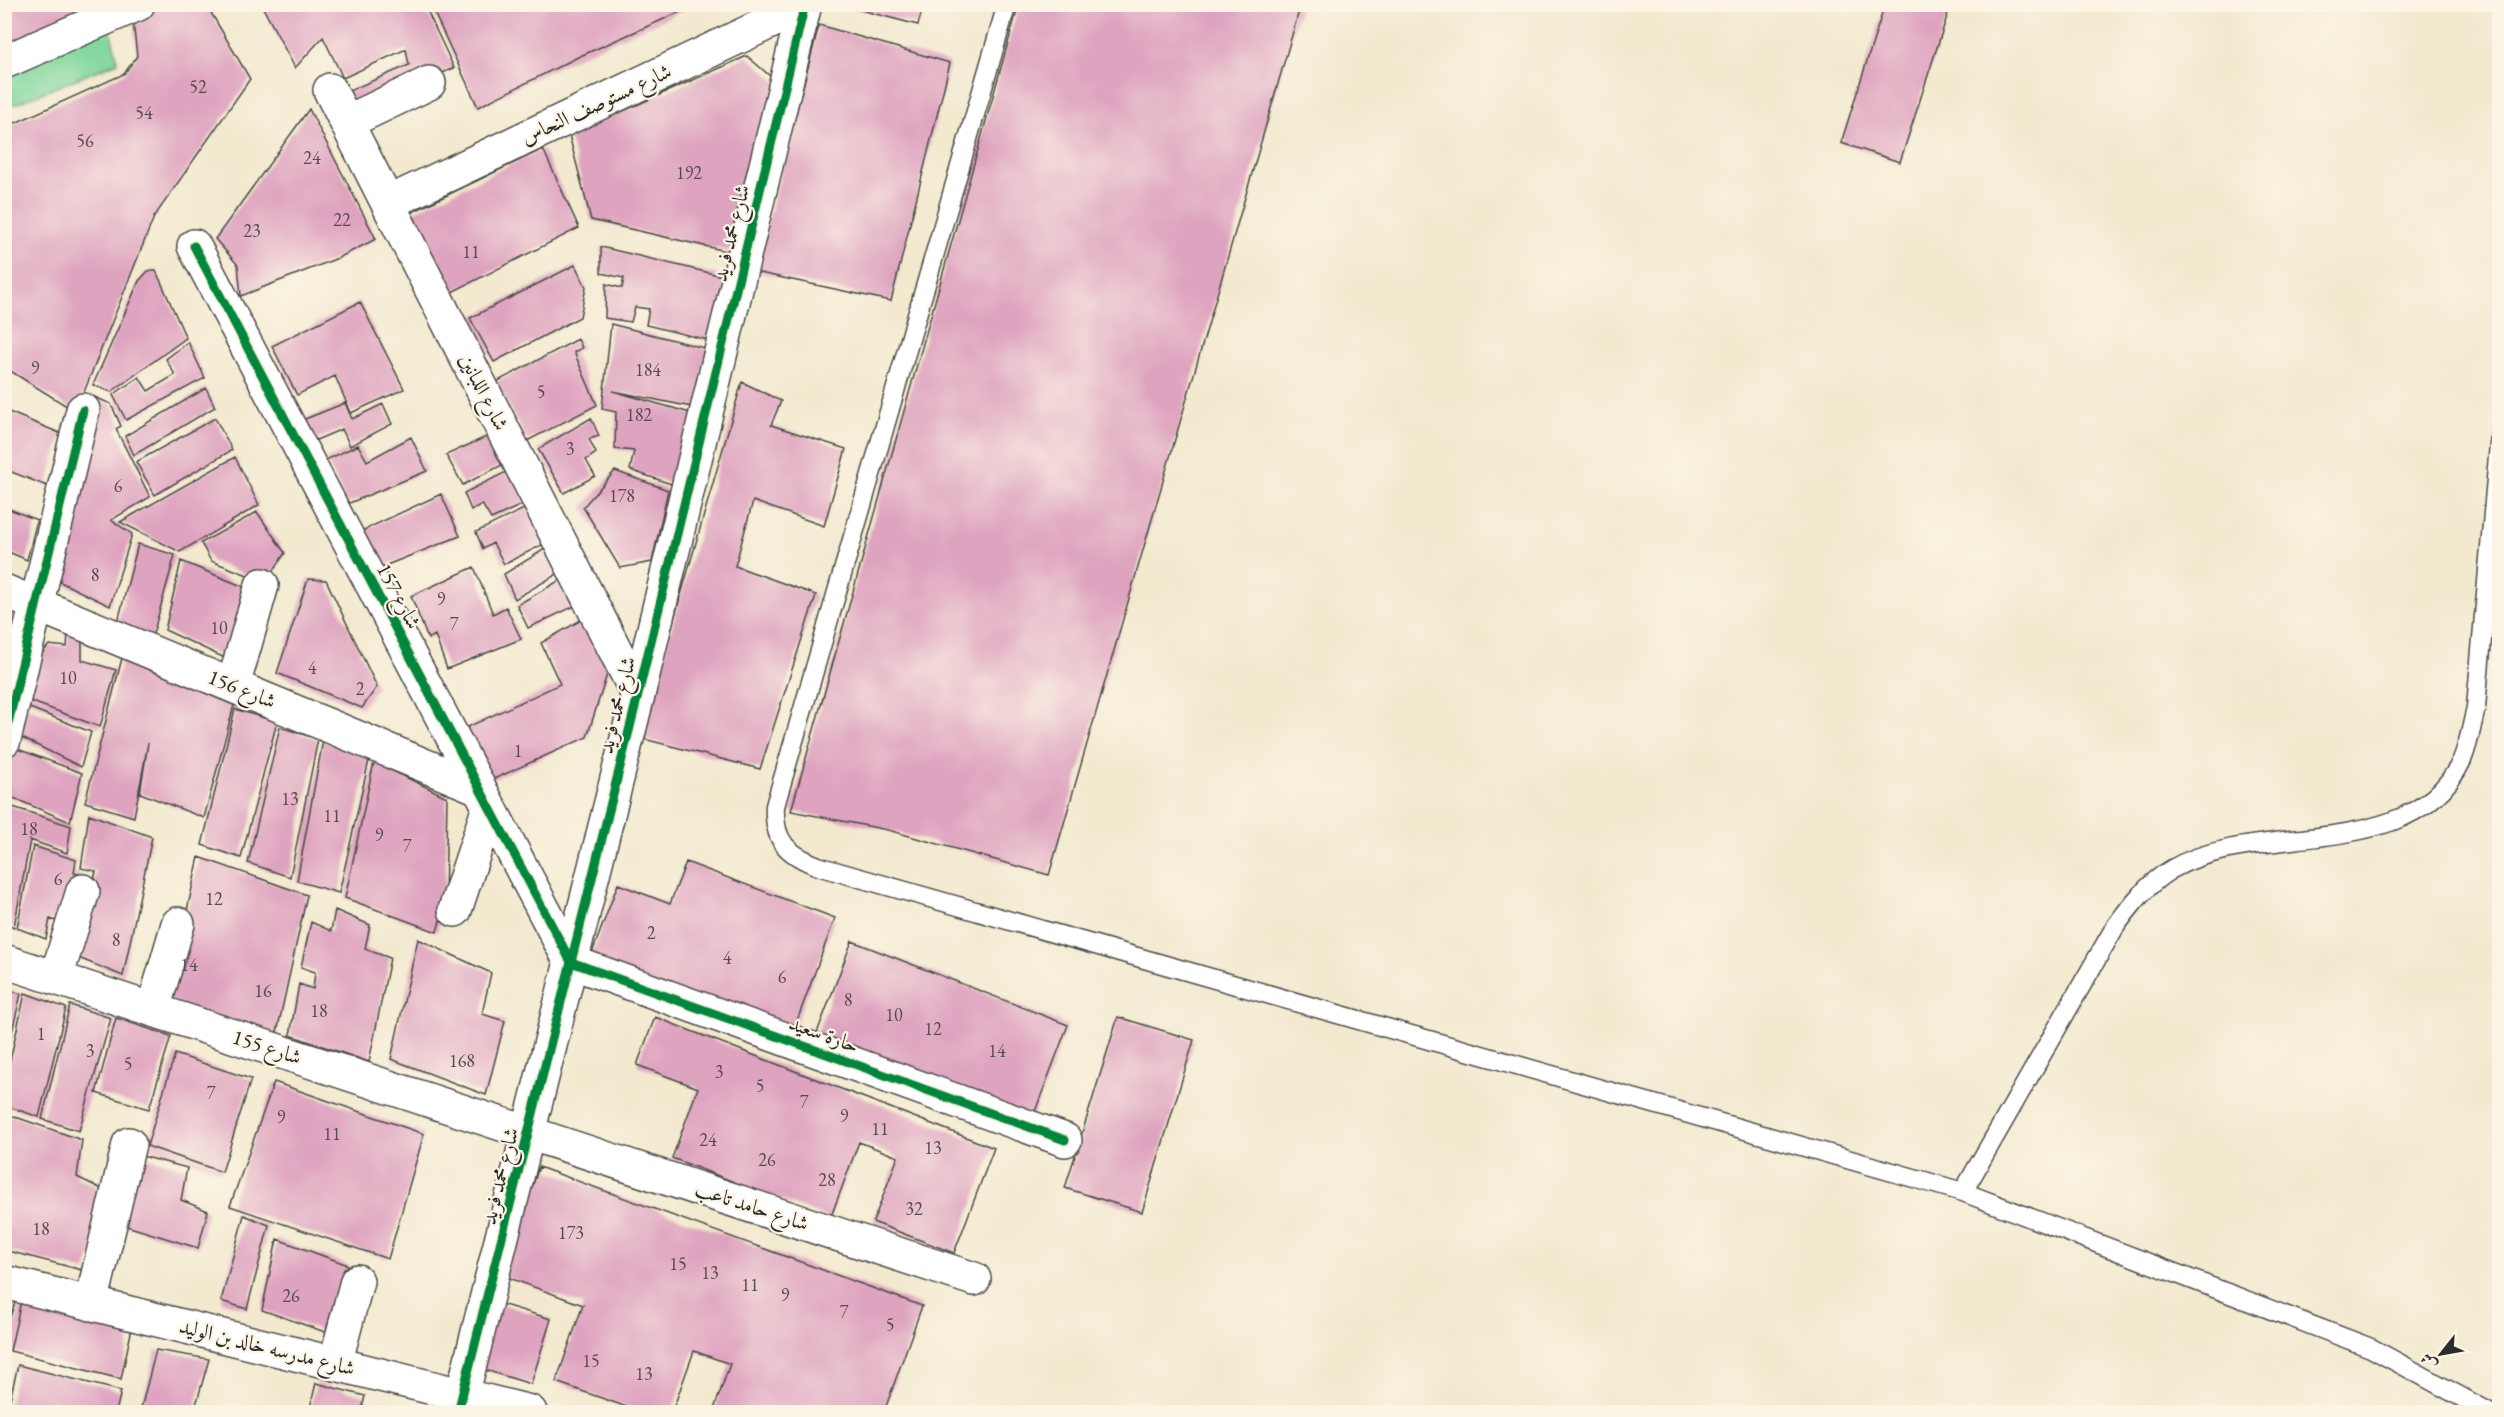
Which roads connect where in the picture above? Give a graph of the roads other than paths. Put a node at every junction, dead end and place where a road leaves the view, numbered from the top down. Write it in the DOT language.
graph roads {
  1 [pos="138,4"];
  2 [pos="1006,4"];
  3 [pos="805,5"];
  4 [pos="4,62"];
  5 [pos="429,83"];
  6 [pos="330,90"];
  7 [pos="347,122"];
  8 [pos="388,203"];
  9 [pos="194,246"];
  10 [pos="83,410"];
  11 [pos="2499,433"];
  12 [pos="262,585"];
  13 [pos="4,591"];
  14 [pos="37,604"];
  15 [pos="233,686"];
  16 [pos="638,694"];
  17 [pos="5,732"];
  18 [pos="484,797"];
  19 [pos="82,891"];
  20 [pos="454,910"];
  21 [pos="178,924"];
  22 [pos="4,961"];
  23 [pos="571,963"];
  24 [pos="57,978"];
  25 [pos="153,1010"];
  26 [pos="529,1133"];
  27 [pos="1065,1140"];
  28 [pos="129,1144"];
  29 [pos="1963,1192"];
  30 [pos="974,1279"];
  31 [pos="357,1281"];
  32 [pos="4,1282"];
  33 [pos="91,1304"];
  34 [pos="335,1364"];
  35 [pos="460,1404"];
  36 [pos="530,1413"];
  37 [pos="2489,1413"];
  1 -- 4 [label="street"];
  2 -- 29 [label="lane"];
  3 -- 8 [label="street, شارع مستوصف النحاس"];
  3 -- 16 [label="street, شارع محمد فريد"];
  5 -- 7 [label="street"];
  6 -- 7 [label="street, شارع اللبانين"];
  7 -- 8 [label="street, شارع اللبانين"];
  8 -- 16 [label="street, شارع اللبانين"];
  9 -- 18 [label="street, شارع 157"];
  10 -- 14 [label="street"];
  11 -- 29 [label="lane"];
  12 -- 15 [label="street"];
  13 -- 14 [label="street, شارع 156"];
  14 -- 15 [label="street, شارع 156"];
  14 -- 17 [label="street"];
  15 -- 18 [label="street, شارع 156"];
  16 -- 23 [label="street, شارع محمد فريد"];
  18 -- 20 [label="street"];
  18 -- 23 [label="street, شارع 157"];
  19 -- 24 [label="street"];
  21 -- 25 [label="street"];
  22 -- 24 [label="street, شارع 155"];
  23 -- 26 [label="street, شارع محمد فريد"];
  23 -- 27 [label="street, حارة سعيد"];
  24 -- 25 [label="street, شارع 155"];
  25 -- 26 [label="street, شارع 155"];
  26 -- 30 [label="street, شارع حامد تاعب"];
  26 -- 35 [label="street, شارع محمد فريد"];
  28 -- 33 [label="street"];
  29 -- 37 [label="lane"];
  31 -- 34 [label="street"];
  32 -- 33 [label="street, شارع مدرسه خالد بن الوليد"];
  33 -- 34 [label="street, شارع مدرسه خالد بن الوليد"];
  34 -- 35 [label="street, شارع مدرسه خالد بن الوليد"];
  35 -- 36 [label="street, شارع مدرسه خالد بن الوليد"];
}
